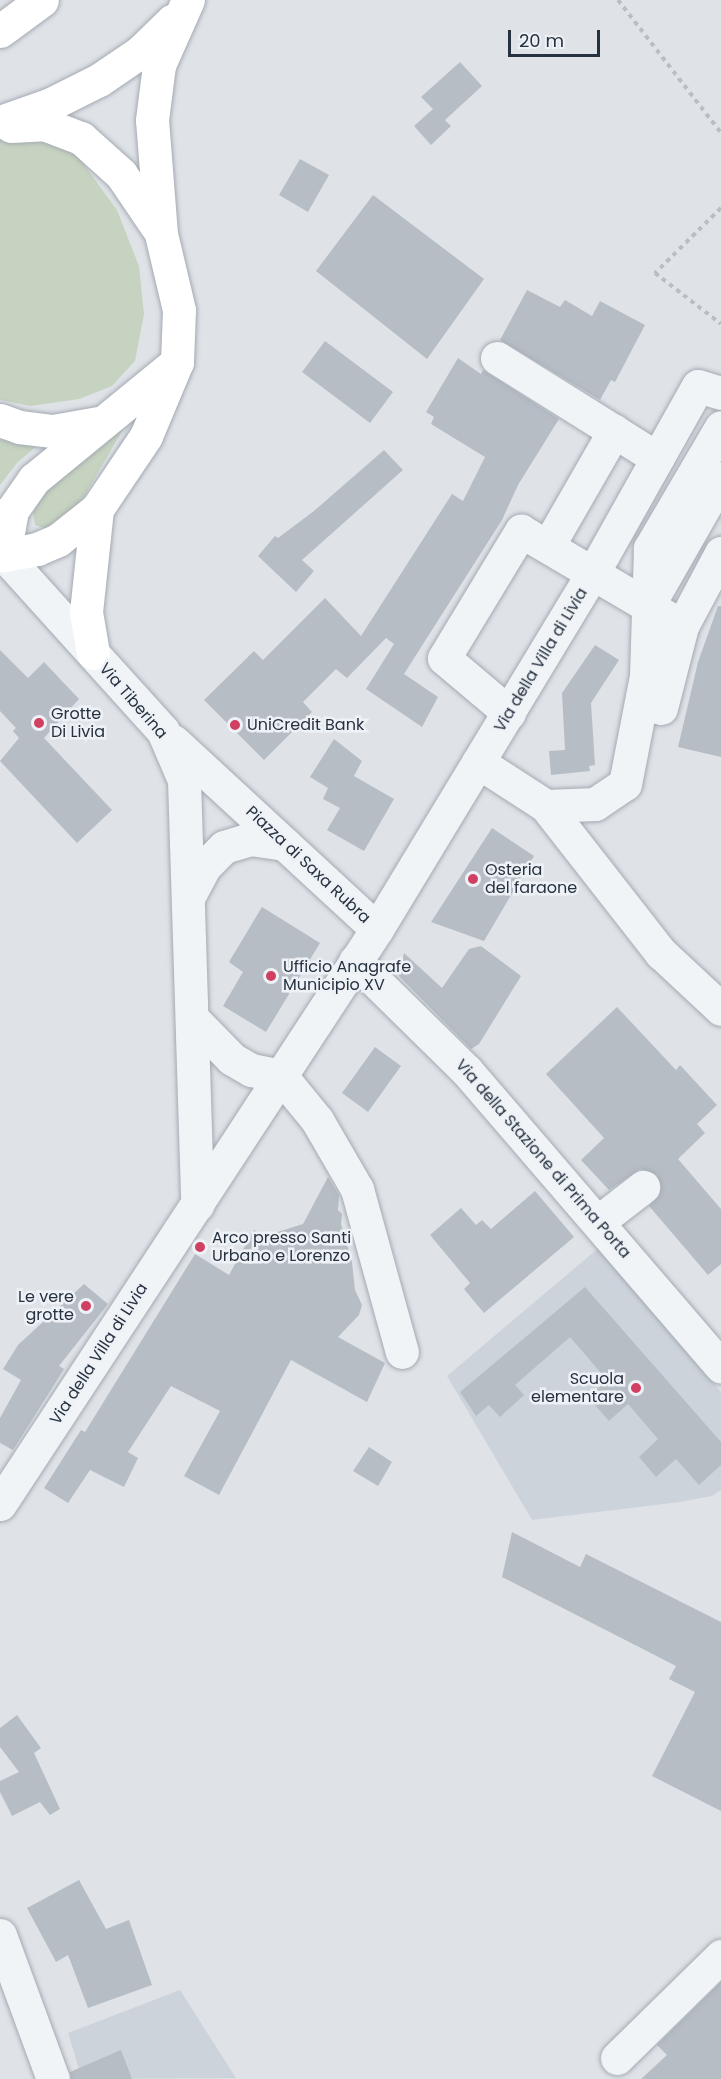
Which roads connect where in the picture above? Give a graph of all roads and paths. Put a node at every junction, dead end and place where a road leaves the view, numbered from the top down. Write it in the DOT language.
graph roads {
  1 [pos="42,0"];
  2 [pos="618,0"];
  3 [pos="188,3"];
  4 [pos="0,31"];
  5 [pos="0,122"];
  6 [pos="0,127"];
  7 [pos="721,133"];
  8 [pos="721,208"];
  9 [pos="161,234"];
  10 [pos="721,324"];
  11 [pos="497,358"];
  12 [pos="177,362"];
  13 [pos="710,389"];
  14 [pos="113,417"];
  15 [pos="0,420"];
  16 [pos="721,427"];
  17 [pos="614,431"];
  18 [pos="657,458"];
  19 [pos="721,478"];
  20 [pos="97,509"];
  21 [pos="548,546"];
  22 [pos="721,553"];
  23 [pos="4,555"];
  24 [pos="594,571"];
  25 [pos="648,606"];
  26 [pos="681,626"];
  27 [pos="93,653"];
  28 [pos="510,713"];
  29 [pos="163,731"];
  30 [pos="478,762"];
  31 [pos="627,773"];
  32 [pos="546,806"];
  33 [pos="285,844"];
  34 [pos="190,904"];
  35 [pos="377,929"];
  36 [pos="355,961"];
  37 [pos="721,1009"];
  38 [pos="194,1020"];
  39 [pos="281,1076"];
  40 [pos="643,1187"];
  41 [pos="197,1204"];
  42 [pos="599,1221"];
  43 [pos="402,1352"];
  44 [pos="721,1366"];
  45 [pos="0,1504"];
  46 [pos="0,1935"];
  47 [pos="721,1956"];
  48 [pos="617,2058"];
  49 [pos="53,2079"];
  1 -- 4 [label="highway"];
  2 -- 7 [label="path"];
  3 -- 5 [label="highway"];
  3 -- 9 [label="highway"];
  6 -- 9 [label="highway"];
  8 -- 10 [label="path"];
  9 -- 12 [label="highway"];
  11 -- 17 [label="street"];
  12 -- 14 [label="highway"];
  12 -- 20 [label="highway"];
  13 -- 18 [label="street, Via della Villa di Livia"];
  14 -- 15 [label="highway"];
  14 -- 23 [label="highway"];
  16 -- 25 [label="street"];
  17 -- 18 [label="street"];
  17 -- 21 [label="street"];
  18 -- 24 [label="street, Via della Villa di Livia"];
  19 -- 25 [label="street"];
  20 -- 23 [label="highway"];
  20 -- 27 [label="highway"];
  21 -- 24 [label="street"];
  21 -- 28 [label="street"];
  22 -- 26 [label="street"];
  23 -- 27 [label="street, Via Tiberina"];
  24 -- 25 [label="street"];
  24 -- 28 [label="street, Via della Villa di Livia"];
  25 -- 26 [label="street"];
  25 -- 31 [label="street"];
  26 -- 31 [label="street"];
  27 -- 29 [label="street, Via Tiberina"];
  28 -- 30 [label="street, Via della Villa di Livia"];
  29 -- 33 [label="street, Piazza di Saxa Rubra"];
  29 -- 34 [label="street, Via Tiberina"];
  30 -- 32 [label="street"];
  30 -- 35 [label="street, Via della Villa di Livia"];
  31 -- 32 [label="street"];
  32 -- 37 [label="street"];
  33 -- 34 [label="street"];
  33 -- 35 [label="street, Piazza di Saxa Rubra"];
  34 -- 38 [label="street"];
  35 -- 36 [label="street, Piazza di Saxa Rubra"];
  36 -- 39 [label="street, Piazza di Saxa Rubra"];
  36 -- 42 [label="street, Via della Stazione di Prima Porta"];
  38 -- 39 [label="street"];
  38 -- 41 [label="street"];
  39 -- 41 [label="street, Piazza di Saxa Rubra"];
  39 -- 43 [label="street"];
  40 -- 42 [label="street"];
  41 -- 45 [label="street, Via della Villa di Livia"];
  42 -- 44 [label="street, Via della Stazione di Prima Porta"];
  46 -- 49 [label="street"];
  47 -- 48 [label="street"];
}
